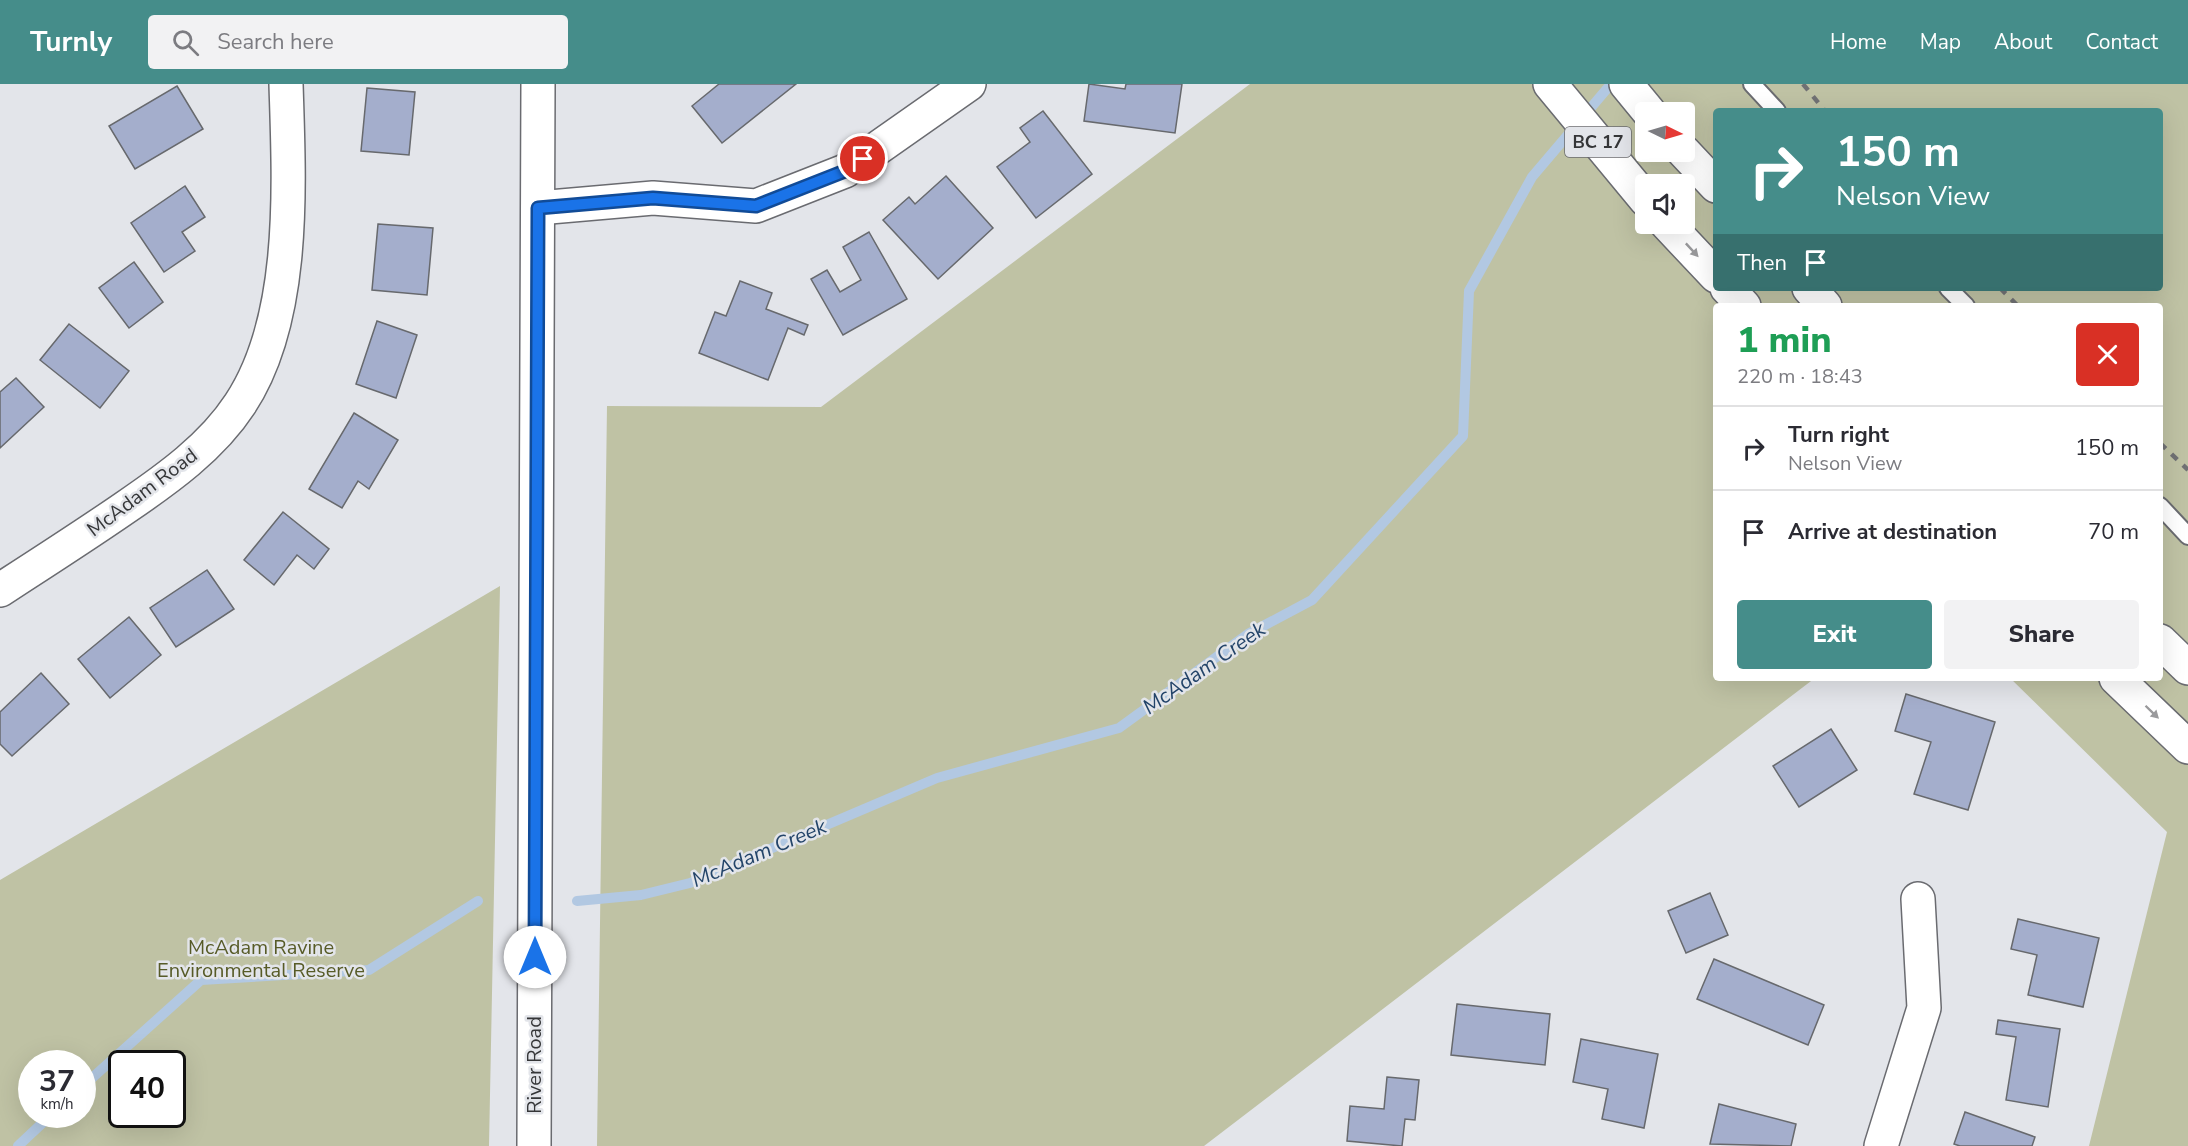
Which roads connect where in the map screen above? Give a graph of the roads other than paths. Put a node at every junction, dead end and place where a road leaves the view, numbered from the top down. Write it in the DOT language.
graph roads {
  1 [pos="286,84"];
  2 [pos="538,84"];
  3 [pos="969,84"];
  4 [pos="1551,84"];
  5 [pos="1626,84"];
  6 [pos="1752,84"];
  7 [pos="1641,102"];
  8 [pos="1775,108"];
  9 [pos="1694,162"];
  10 [pos="1713,183"];
  11 [pos="1635,187"];
  12 [pos="538,208"];
  13 [pos="1676,234"];
  14 [pos="1713,273"];
  15 [pos="1730,291"];
  16 [pos="1812,291"];
  17 [pos="1951,291"];
  18 [pos="1741,303"];
  19 [pos="1823,303"];
  20 [pos="1963,303"];
  21 [pos="2163,509"];
  22 [pos="2188,536"];
  23 [pos="0,590"];
  24 [pos="2163,644"];
  25 [pos="2188,668"];
  26 [pos="2119,681"];
  27 [pos="2188,747"];
  28 [pos="1918,898"];
  29 [pos="534,1146"];
  30 [pos="1881,1146"];
  1 -- 23 [label="main road, McAdam Road"];
  2 -- 12 [label="main road, River Road"];
  3 -- 12 [label="main road"];
  4 -- 11 [label="main road, BC 17"];
  5 -- 7 [label="main road, BC 17"];
  6 -- 8 [label="lane"];
  9 -- 10 [label="main road"];
  12 -- 29 [label="main road, River Road"];
  13 -- 14 [label="main road, one-way"];
  15 -- 18 [label="main road"];
  16 -- 19 [label="main road"];
  17 -- 20 [label="lane"];
  21 -- 22 [label="lane"];
  24 -- 25 [label="main road"];
  26 -- 27 [label="main road, one-way"];
  28 -- 30 [label="main road"];
}
